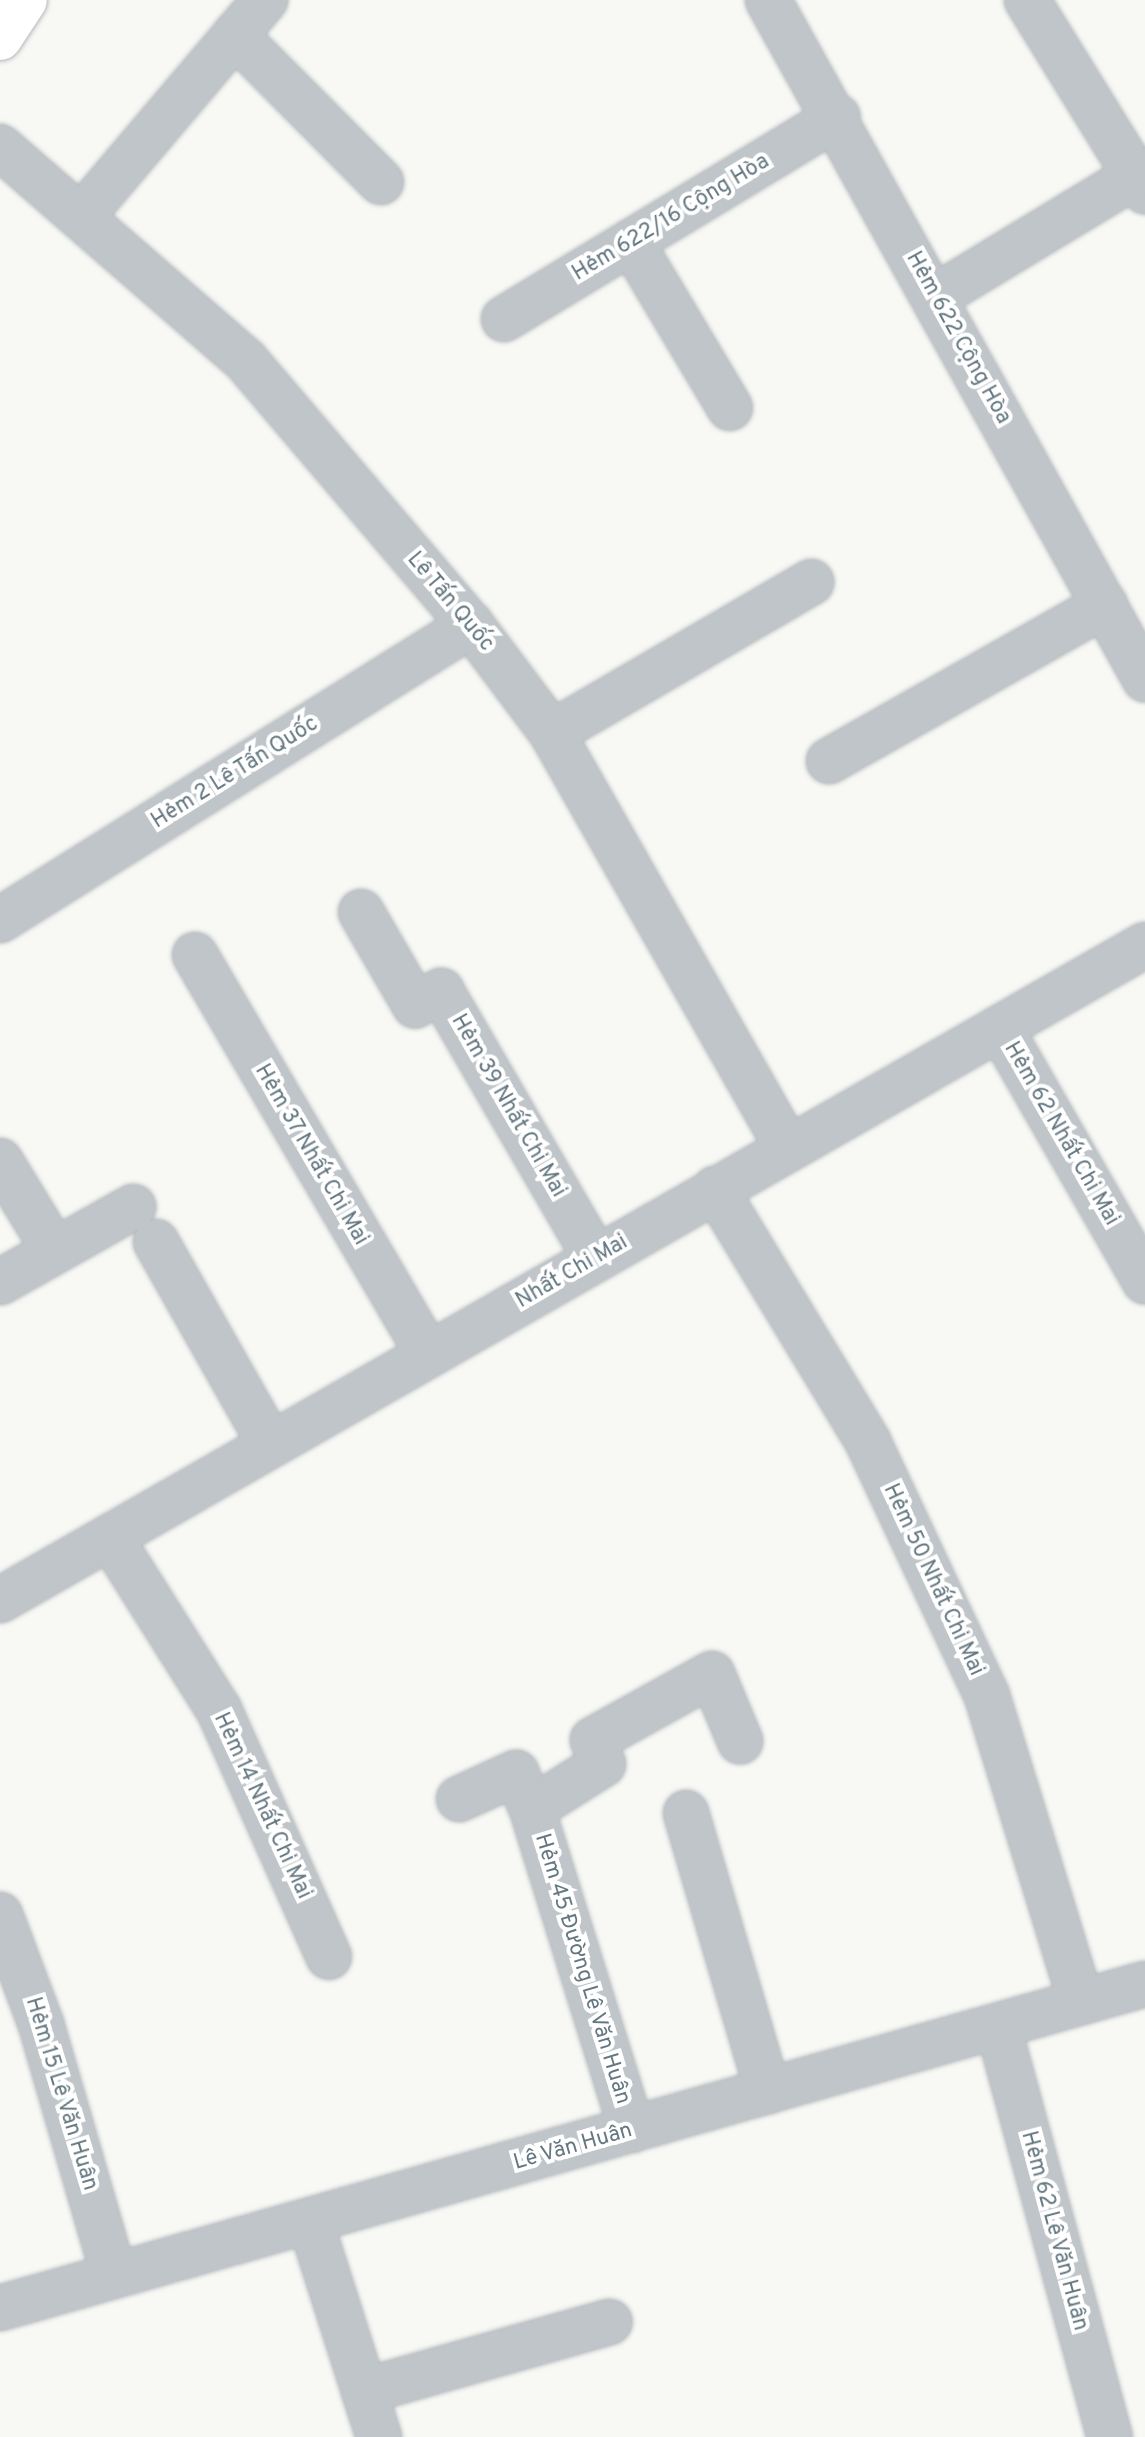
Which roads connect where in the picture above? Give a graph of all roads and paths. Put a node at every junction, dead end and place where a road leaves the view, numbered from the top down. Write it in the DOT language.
graph roads {
  1 [pos="25,0"];
  2 [pos="265,0"];
  3 [pos="768,0"];
  4 [pos="1027,0"];
  5 [pos="235,35"];
  6 [pos="0,38"];
  7 [pos="838,117"];
  8 [pos="0,147"];
  9 [pos="1142,179"];
  10 [pos="381,182"];
  11 [pos="81,217"];
  12 [pos="631,242"];
  13 [pos="935,297"];
  14 [pos="504,319"];
  15 [pos="730,408"];
  16 [pos="811,582"];
  17 [pos="1105,605"];
  18 [pos="471,625"];
  19 [pos="1145,679"];
  20 [pos="552,733"];
  21 [pos="829,761"];
  22 [pos="361,912"];
  23 [pos="0,920"];
  24 [pos="1145,945"];
  25 [pos="195,955"];
  26 [pos="1000,1028"];
  27 [pos="787,1147"];
  28 [pos="0,1161"];
  29 [pos="715,1189"];
  30 [pos="55,1251"];
  31 [pos="596,1258"];
  32 [pos="1145,1281"];
  33 [pos="0,1282"];
  34 [pos="428,1354"];
  35 [pos="271,1445"];
  36 [pos="110,1537"];
  37 [pos="0,1600"];
  38 [pos="740,1741"];
  39 [pos="459,1799"];
  40 [pos="532,1809"];
  41 [pos="686,1813"];
  42 [pos="0,1915"];
  43 [pos="329,1957"];
  44 [pos="1145,1984"];
  45 [pos="1081,2002"];
  46 [pos="998,2026"];
  47 [pos="768,2091"];
  48 [pos="632,2130"];
  49 [pos="310,2221"];
  50 [pos="114,2276"];
  51 [pos="0,2308"];
  52 [pos="610,2322"];
  53 [pos="364,2391"];
  54 [pos="379,2437"];
  55 [pos="1110,2437"];
  1 -- 6 [label="main road"];
  2 -- 5 [label="street"];
  3 -- 7 [label="street, Hẻm 622 Cộng Hòa"];
  4 -- 9 [label="street"];
  5 -- 10 [label="street"];
  5 -- 11 [label="street"];
  7 -- 12 [label="street, Hẻm 622/16 Cộng Hòa"];
  7 -- 13 [label="street, Hẻm 622 Cộng Hòa"];
  8 -- 11 [label="street, Lê Tấn Quốc"];
  9 -- 13 [label="street"];
  11 -- 18 [label="street, Lê Tấn Quốc"];
  12 -- 14 [label="street, Hẻm 622/16 Cộng Hòa"];
  12 -- 15 [label="street"];
  13 -- 17 [label="street, Hẻm 622 Cộng Hòa"];
  16 -- 20 [label="street"];
  17 -- 19 [label="street, Hẻm 622 Cộng Hòa"];
  17 -- 21 [label="street"];
  18 -- 20 [label="street, Lê Tấn Quốc"];
  18 -- 23 [label="street, Hẻm 2 Lê Tấn Quốc"];
  20 -- 27 [label="street, Lê Tấn Quốc"];
  22 -- 31 [label="street, Hẻm 39 Nhất Chi Mai"];
  24 -- 26 [label="street, Nhất Chi Mai"];
  25 -- 34 [label="street, Hẻm 37 Nhất Chi Mai"];
  26 -- 27 [label="street, Nhất Chi Mai"];
  26 -- 32 [label="street, Hẻm 62 Nhất Chi Mai"];
  27 -- 29 [label="street, Nhất Chi Mai"];
  28 -- 30 [label="street"];
  29 -- 31 [label="street, Nhất Chi Mai"];
  29 -- 45 [label="street, Hẻm 50 Nhất Chi Mai"];
  30 -- 33 [label="street"];
  30 -- 35 [label="street"];
  31 -- 34 [label="street, Nhất Chi Mai"];
  34 -- 35 [label="street, Nhất Chi Mai"];
  35 -- 36 [label="street, Nhất Chi Mai"];
  36 -- 37 [label="street, Nhất Chi Mai"];
  36 -- 43 [label="street, Hẻm 14 Nhất Chi Mai"];
  38 -- 40 [label="street, Hẻm 45 Đường Lê Văn Huân"];
  39 -- 40 [label="street, Hẻm 45 Đường Lê Văn Huân"];
  40 -- 48 [label="street, Hẻm 45 Đường Lê Văn Huân"];
  41 -- 47 [label="street"];
  42 -- 50 [label="street, Hẻm 15 Lê Văn Huân"];
  44 -- 45 [label="street, Lê Văn Huân"];
  45 -- 46 [label="street, Lê Văn Huân"];
  46 -- 47 [label="street, Lê Văn Huân"];
  46 -- 55 [label="street, Hẻm 62 Lê Văn Huân"];
  47 -- 48 [label="street, Lê Văn Huân"];
  48 -- 49 [label="street, Lê Văn Huân"];
  49 -- 50 [label="street, Lê Văn Huân"];
  49 -- 53 [label="street"];
  50 -- 51 [label="street, Lê Văn Huân"];
  52 -- 53 [label="street"];
  53 -- 54 [label="street"];
}
